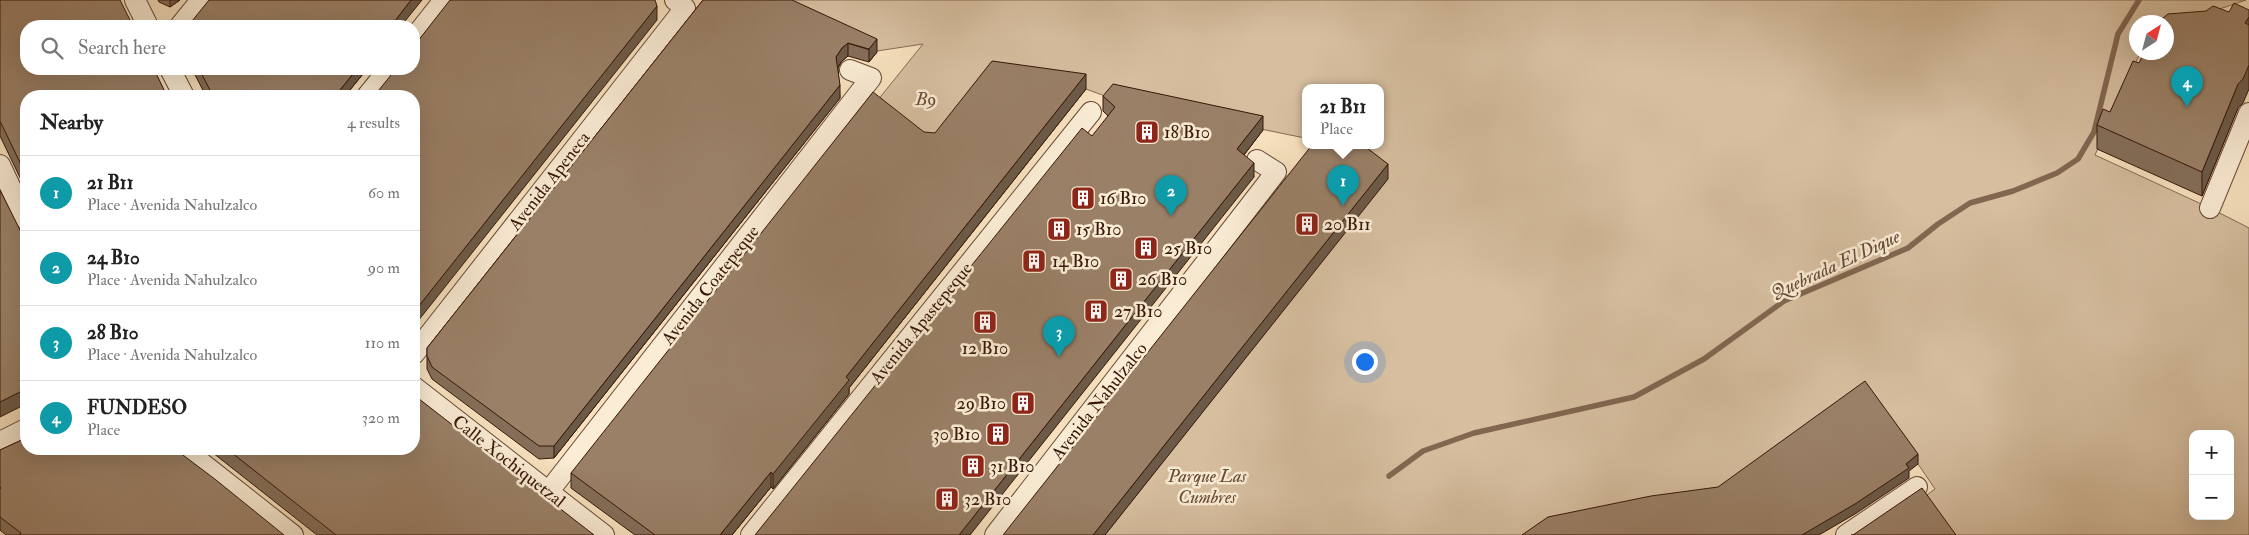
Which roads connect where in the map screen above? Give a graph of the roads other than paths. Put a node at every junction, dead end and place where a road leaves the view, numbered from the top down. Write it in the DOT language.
graph roads {
  1 [pos="135,0"];
  2 [pos="201,0"];
  3 [pos="444,0"];
  4 [pos="680,4"];
  5 [pos="145,20"];
  6 [pos="185,20"];
  7 [pos="420,30"];
  8 [pos="850,70"];
  9 [pos="173,75"];
  10 [pos="385,75"];
  11 [pos="181,90"];
  12 [pos="373,90"];
  13 [pos="1090,112"];
  14 [pos="2249,113"];
  15 [pos="1258,160"];
  16 [pos="0,165"];
  17 [pos="20,207"];
  18 [pos="2210,208"];
  19 [pos="420,346"];
  20 [pos="420,393"];
  21 [pos="20,432"];
  22 [pos="0,442"];
  23 [pos="192,455"];
  24 [pos="1917,486"];
  25 [pos="549,491"];
  26 [pos="293,535"];
  27 [pos="604,535"];
  28 [pos="751,535"];
  29 [pos="995,535"];
  30 [pos="1846,535"];
  1 -- 5 [label="street"];
  2 -- 6 [label="street"];
  3 -- 7 [label="street"];
  4 -- 19 [label="street, Avenida Apeneca"];
  8 -- 25 [label="street, Avenida Coatepeque"];
  9 -- 11 [label="street"];
  10 -- 12 [label="street"];
  13 -- 28 [label="street, Avenida Apastepeque"];
  14 -- 18 [label="street"];
  15 -- 29 [label="street, Avenida Nahulzalco"];
  16 -- 17 [label="street"];
  20 -- 25 [label="street, Calle Xochiquetzal"];
  21 -- 22 [label="street"];
  23 -- 26 [label="street"];
  24 -- 30 [label="street"];
  25 -- 27 [label="street, Calle Xochiquetzal"];
}
